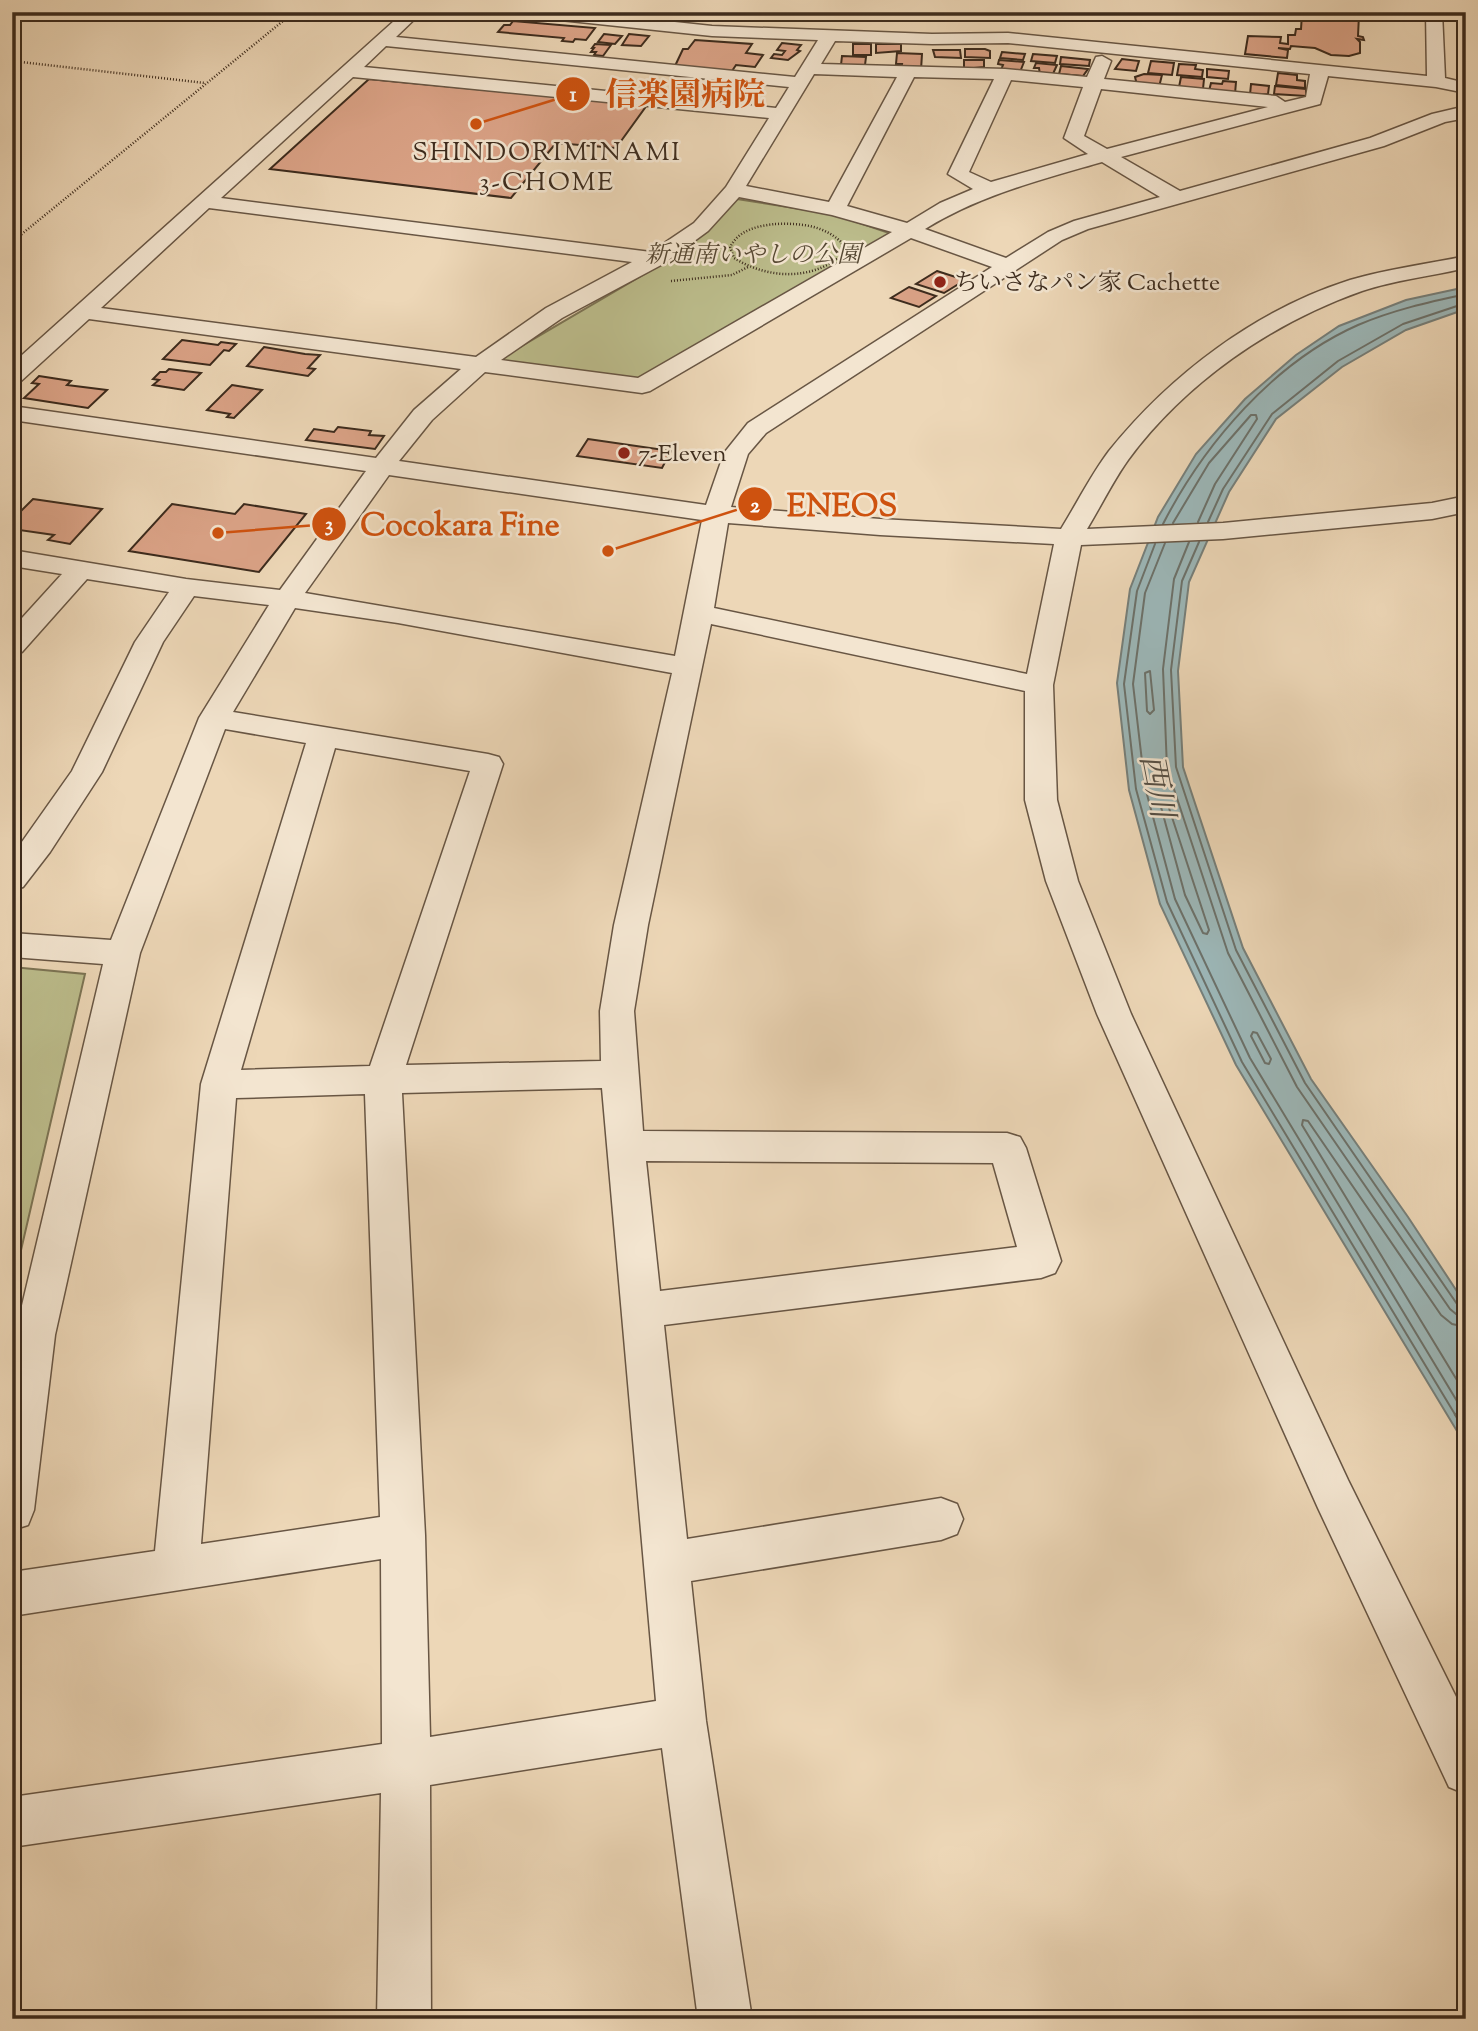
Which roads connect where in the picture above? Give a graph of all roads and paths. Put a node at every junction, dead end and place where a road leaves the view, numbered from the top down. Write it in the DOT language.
graph roads {
  1 [pos="294,12"];
  2 [pos="414,12"];
  3 [pos="532,12"];
  4 [pos="1434,12"];
  5 [pos="830,35"];
  6 [pos="383,41"];
  7 [pos="1107,48"];
  8 [pos="12,61"];
  9 [pos="1320,69"];
  10 [pos="350,71"];
  11 [pos="908,72"];
  12 [pos="1005,74"];
  13 [pos="805,76"];
  14 [pos="1436,79"];
  15 [pos="206,83"];
  16 [pos="1095,83"];
  17 [pos="1466,88"];
  18 [pos="1297,104"];
  19 [pos="1188,105"];
  20 [pos="1466,112"];
  21 [pos="782,114"];
  22 [pos="1214,126"];
  23 [pos="1102,156"];
  24 [pos="734,190"];
  25 [pos="989,190"];
  26 [pos="1177,198"];
  27 [pos="206,202"];
  28 [pos="835,209"];
  29 [pos="908,230"];
  30 [pos="12,242"];
  31 [pos="655,259"];
  32 [pos="1466,262"];
  33 [pos="1009,266"];
  34 [pos="749,267"];
  35 [pos="663,283"];
  36 [pos="85,312"];
  37 [pos="482,363"];
  38 [pos="12,377"];
  39 [pos="12,413"];
  40 [pos="382,466"];
  41 [pos="1466,504"];
  42 [pos="716,514"];
  43 [pos="1069,537"];
  44 [pos="12,558"];
  45 [pos="81,569"];
  46 [pos="186,587"];
  47 [pos="286,600"];
  48 [pos="699,613"];
  49 [pos="12,646"];
  50 [pos="687,667"];
  51 [pos="1039,685"];
  52 [pos="214,718"];
  53 [pos="323,737"];
  54 [pos="12,878"];
  55 [pos="12,945"];
  56 [pos="123,953"];
  57 [pos="619,1074"];
  58 [pos="383,1082"];
  59 [pos="219,1084"];
  60 [pos="626,1146"];
  61 [pos="642,1310"];
  62 [pos="12,1510"];
  63 [pos="941,1519"];
  64 [pos="403,1535"];
  65 [pos="667,1564"];
  66 [pos="176,1569"];
  67 [pos="12,1594"];
  68 [pos="682,1721"];
  69 [pos="406,1765"];
  70 [pos="1466,1770"];
  71 [pos="12,1822"];
  72 [pos="404,2019"];
  73 [pos="725,2019"];
  1 -- 15 [label="path"];
  2 -- 6 [label="street"];
  3 -- 5 [label="street"];
  4 -- 14 [label="street"];
  5 -- 7 [label="street"];
  5 -- 13 [label="street"];
  6 -- 10 [label="street"];
  6 -- 13 [label="street"];
  7 -- 9 [label="street"];
  7 -- 16 [label="street"];
  8 -- 15 [label="path"];
  9 -- 14 [label="street"];
  9 -- 18 [label="street"];
  10 -- 21 [label="street"];
  10 -- 27 [label="street"];
  11 -- 12 [label="street"];
  11 -- 13 [label="street"];
  11 -- 28 [label="street"];
  12 -- 16 [label="street"];
  12 -- 25 [label="street"];
  13 -- 21 [label="street"];
  14 -- 17 [label="street"];
  15 -- 30 [label="path"];
  16 -- 19 [label="street"];
  16 -- 23 [label="street"];
  18 -- 19 [label="street"];
  18 -- 22 [label="street"];
  19 -- 22 [label="street"];
  20 -- 26 [label="street"];
  21 -- 24 [label="street"];
  22 -- 23 [label="street"];
  23 -- 25 [label="street"];
  23 -- 26 [label="street"];
  24 -- 28 [label="street"];
  24 -- 31 [label="street"];
  25 -- 29 [label="street"];
  26 -- 33 [label="street"];
  27 -- 31 [label="street"];
  27 -- 36 [label="street"];
  28 -- 29 [label="street"];
  29 -- 33 [label="street"];
  29 -- 37 [label="street"];
  31 -- 37 [label="street"];
  32 -- 43 [label="street"];
  33 -- 42 [label="street"];
  34 -- 34 [label="path"];
  34 -- 35 [label="path"];
  36 -- 37 [label="street"];
  36 -- 38 [label="street"];
  37 -- 40 [label="street"];
  39 -- 40 [label="street"];
  40 -- 42 [label="street"];
  40 -- 47 [label="street"];
  41 -- 43 [label="street"];
  42 -- 43 [label="street"];
  42 -- 48 [label="street"];
  43 -- 51 [label="street"];
  44 -- 45 [label="street"];
  45 -- 46 [label="street"];
  45 -- 49 [label="street"];
  46 -- 47 [label="street"];
  46 -- 54 [label="street"];
  47 -- 50 [label="street"];
  47 -- 52 [label="street"];
  48 -- 50 [label="street"];
  48 -- 51 [label="street"];
  50 -- 57 [label="street"];
  51 -- 70 [label="street"];
  52 -- 53 [label="street"];
  52 -- 56 [label="street"];
  53 -- 58 [label="street"];
  53 -- 59 [label="street"];
  55 -- 56 [label="street"];
  56 -- 62 [label="street"];
  57 -- 58 [label="street"];
  57 -- 60 [label="street"];
  58 -- 59 [label="street"];
  58 -- 64 [label="street"];
  59 -- 66 [label="street"];
  60 -- 61 [label="street"];
  60 -- 61 [label="street"];
  61 -- 65 [label="street"];
  63 -- 65 [label="street"];
  64 -- 66 [label="street"];
  64 -- 69 [label="street"];
  65 -- 68 [label="street"];
  66 -- 67 [label="street"];
  68 -- 69 [label="street"];
  68 -- 73 [label="street"];
  69 -- 71 [label="street"];
  69 -- 72 [label="street"];
}
